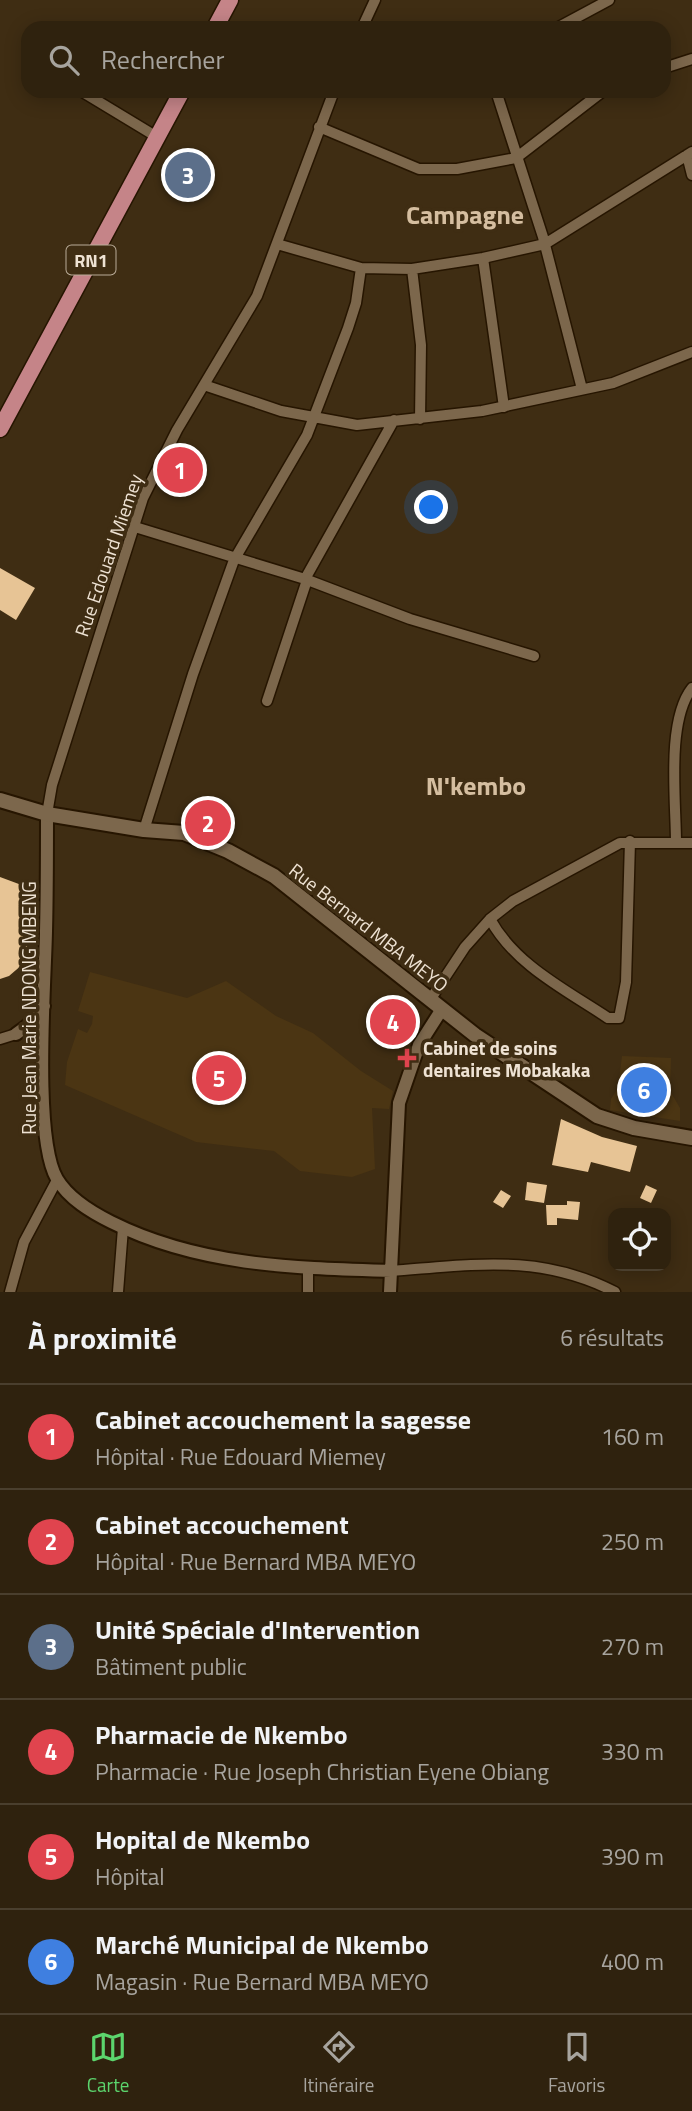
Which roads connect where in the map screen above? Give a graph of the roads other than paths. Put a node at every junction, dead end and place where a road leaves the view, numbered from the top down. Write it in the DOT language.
graph roads {
  1 [pos="230,0"];
  2 [pos="375,0"];
  3 [pos="609,0"];
  4 [pos="219,21"];
  5 [pos="365,21"];
  6 [pos="570,21"];
  7 [pos="692,59"];
  8 [pos="671,66"];
  9 [pos="93,98"];
  10 [pos="178,98"];
  11 [pos="331,98"];
  12 [pos="498,98"];
  13 [pos="594,98"];
  14 [pos="319,127"];
  15 [pos="157,137"];
  16 [pos="689,154"];
  17 [pos="516,158"];
  18 [pos="692,175"];
  19 [pos="277,244"];
  20 [pos="545,244"];
  21 [pos="484,258"];
  22 [pos="361,268"];
  23 [pos="412,270"];
  24 [pos="692,352"];
  25 [pos="204,386"];
  26 [pos="582,389"];
  27 [pos="504,407"];
  28 [pos="314,418"];
  29 [pos="420,419"];
  30 [pos="394,420"];
  31 [pos="0,429"];
  32 [pos="135,527"];
  33 [pos="234,560"];
  34 [pos="306,579"];
  35 [pos="534,656"];
  36 [pos="692,688"];
  37 [pos="267,701"];
  38 [pos="0,800"];
  39 [pos="47,814"];
  40 [pos="144,830"];
  41 [pos="630,841"];
  42 [pos="676,843"];
  43 [pos="692,843"];
  44 [pos="490,919"];
  45 [pos="436,1004"];
  46 [pos="44,1006"];
  47 [pos="6,1036"];
  48 [pos="44,1049"];
  49 [pos="692,1138"];
  50 [pos="57,1180"];
  51 [pos="123,1228"];
  52 [pos="308,1269"];
  53 [pos="391,1271"];
  54 [pos="10,1292"];
  55 [pos="118,1292"];
  56 [pos="308,1292"];
  57 [pos="390,1292"];
  58 [pos="615,1292"];
  1 -- 4 [label="main road"];
  2 -- 5 [label="street"];
  3 -- 6 [label="street"];
  7 -- 8 [label="street"];
  9 -- 15 [label="street"];
  10 -- 15 [label="main road, RN1"];
  11 -- 14 [label="street, Rue Edouard Miemey"];
  12 -- 17 [label="street"];
  13 -- 17 [label="street"];
  14 -- 17 [label="street"];
  14 -- 19 [label="street, Rue Edouard Miemey"];
  15 -- 31 [label="main road, RN1"];
  16 -- 18 [label="street"];
  16 -- 20 [label="street"];
  17 -- 20 [label="street"];
  19 -- 22 [label="street"];
  19 -- 25 [label="street, Rue Edouard Miemey"];
  20 -- 21 [label="street"];
  20 -- 26 [label="street"];
  21 -- 23 [label="street"];
  21 -- 27 [label="street"];
  22 -- 23 [label="street"];
  22 -- 28 [label="street"];
  23 -- 29 [label="street"];
  24 -- 26 [label="street"];
  25 -- 28 [label="street"];
  25 -- 32 [label="street, Rue Edouard Miemey"];
  26 -- 27 [label="street"];
  27 -- 29 [label="street"];
  28 -- 30 [label="street"];
  28 -- 33 [label="street"];
  29 -- 30 [label="street"];
  30 -- 34 [label="street"];
  32 -- 33 [label="street"];
  32 -- 39 [label="street, Rue Edouard Miemey"];
  33 -- 34 [label="street"];
  33 -- 40 [label="street"];
  34 -- 35 [label="street"];
  34 -- 37 [label="street"];
  36 -- 42 [label="street"];
  38 -- 39 [label="main road, Rue Bernard MBA MEYO"];
  39 -- 40 [label="main road, Rue Bernard MBA MEYO"];
  39 -- 46 [label="street, Rue Jean Marie NDONG MBENG"];
  40 -- 45 [label="main road, Rue Bernard MBA MEYO"];
  41 -- 42 [label="street"];
  41 -- 44 [label="street"];
  41 -- 44 [label="street"];
  42 -- 43 [label="street"];
  44 -- 45 [label="street"];
  45 -- 49 [label="main road, Rue Bernard MBA MEYO"];
  45 -- 53 [label="street"];
  46 -- 47 [label="street"];
  46 -- 48 [label="street, Rue Jean Marie NDONG MBENG"];
  47 -- 48 [label="street"];
  48 -- 50 [label="street, Rue Jean Marie NDONG MBENG"];
  50 -- 51 [label="street, Rue Jean Marie NDONG MBENG"];
  50 -- 54 [label="street"];
  51 -- 52 [label="street, Rue Jean Marie NDONG MBENG"];
  51 -- 55 [label="street"];
  52 -- 53 [label="street, Rue Jean Marie NDONG MBENG"];
  52 -- 56 [label="street"];
  53 -- 57 [label="street"];
  53 -- 58 [label="street"];
}
